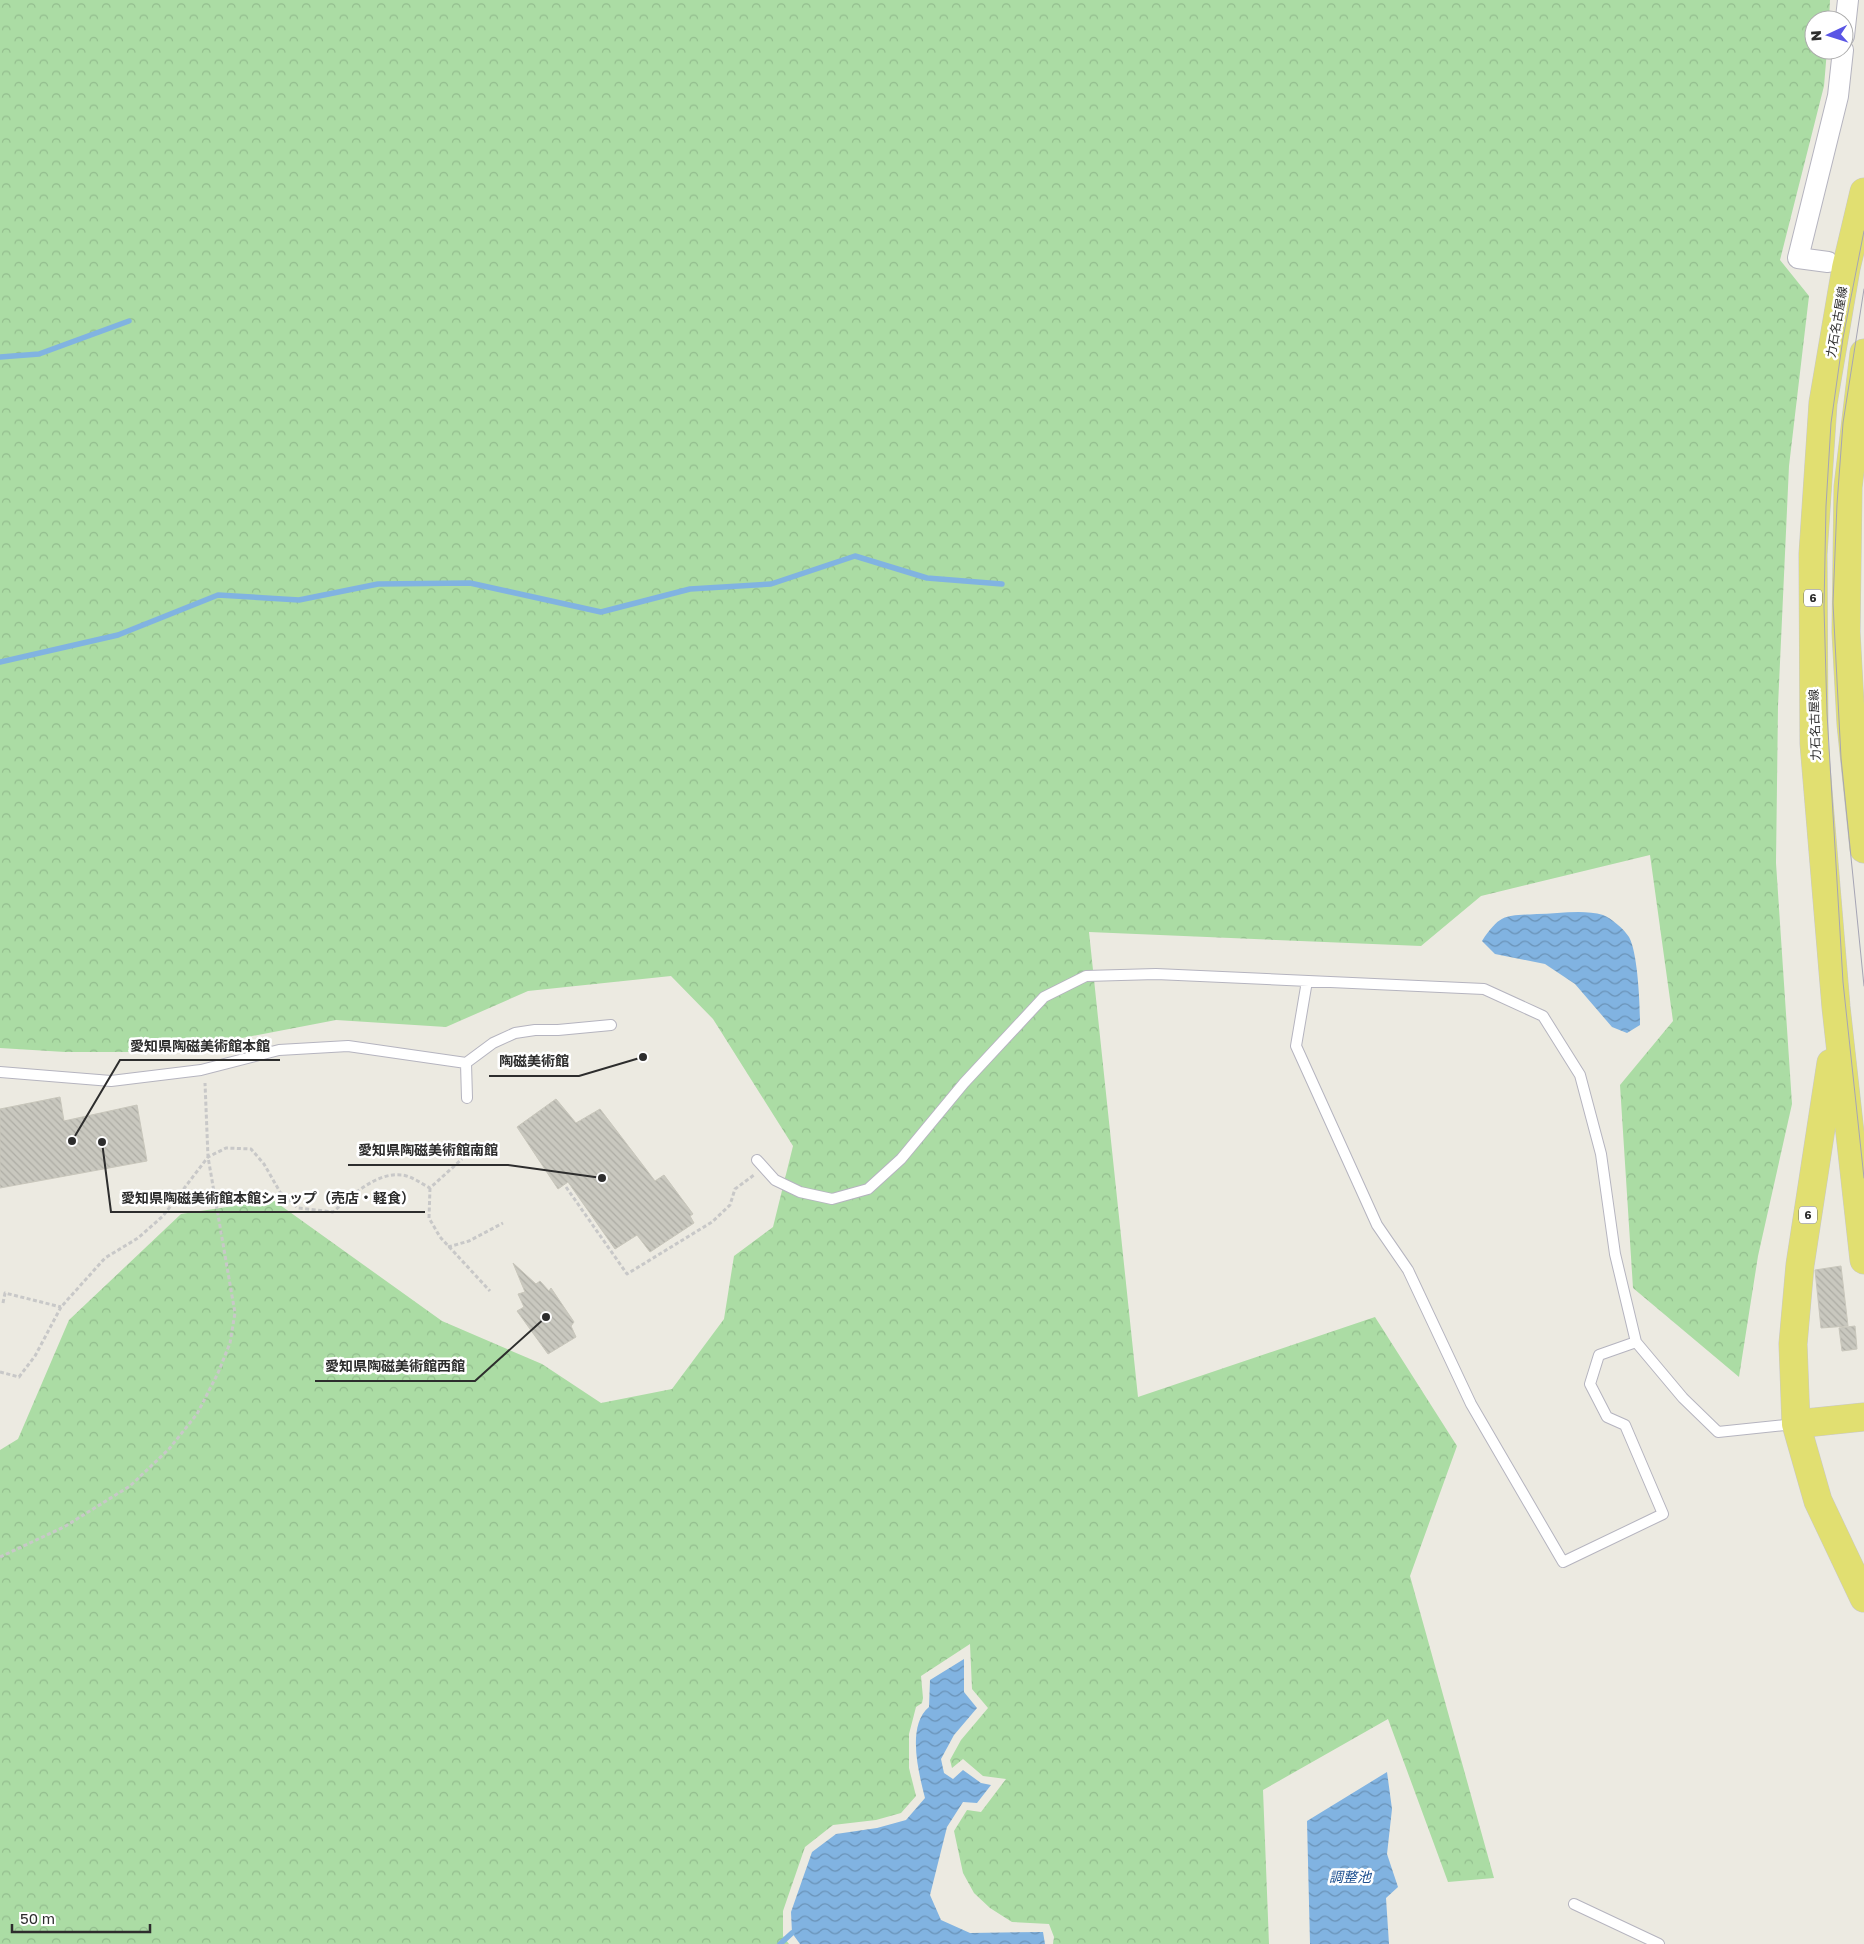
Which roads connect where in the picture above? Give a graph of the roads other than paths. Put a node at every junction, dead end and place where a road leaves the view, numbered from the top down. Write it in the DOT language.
graph roads {
  1 [pos="1842,60"];
  2 [pos="1864,192"];
  3 [pos="1828,262"];
  4 [pos="1864,353"];
  5 [pos="1848,487"];
  6 [pos="1864,727"];
  7 [pos="1864,849"];
  8 [pos="1307,981"];
  9 [pos="1836,1007"];
  10 [pos="611,1025"];
  11 [pos="466,1063"];
  12 [pos="0,1072"];
  13 [pos="467,1098"];
  14 [pos="757,1160"];
  15 [pos="1864,1260"];
  16 [pos="1636,1342"];
  17 [pos="1864,1417"];
  18 [pos="1796,1424"];
  19 [pos="1864,1598"];
  20 [pos="1574,1904"];
  21 [pos="1659,1944"];
  1 -- 3 [label="street"];
  2 -- 9 [label="main road, 力石名古屋線 / 6"];
  4 -- 5 [label="main road"];
  5 -- 6 [label="main road"];
  5 -- 7 [label="main road"];
  8 -- 14 [label="lane"];
  8 -- 16 [label="lane"];
  8 -- 16 [label="lane"];
  9 -- 15 [label="main road, 力石名古屋線 / 6"];
  9 -- 18 [label="main road, 6"];
  10 -- 11 [label="lane"];
  11 -- 12 [label="lane"];
  11 -- 13 [label="lane"];
  16 -- 18 [label="lane"];
  17 -- 18 [label="main road"];
  18 -- 19 [label="main road, 6"];
  20 -- 21 [label="lane"];
}
